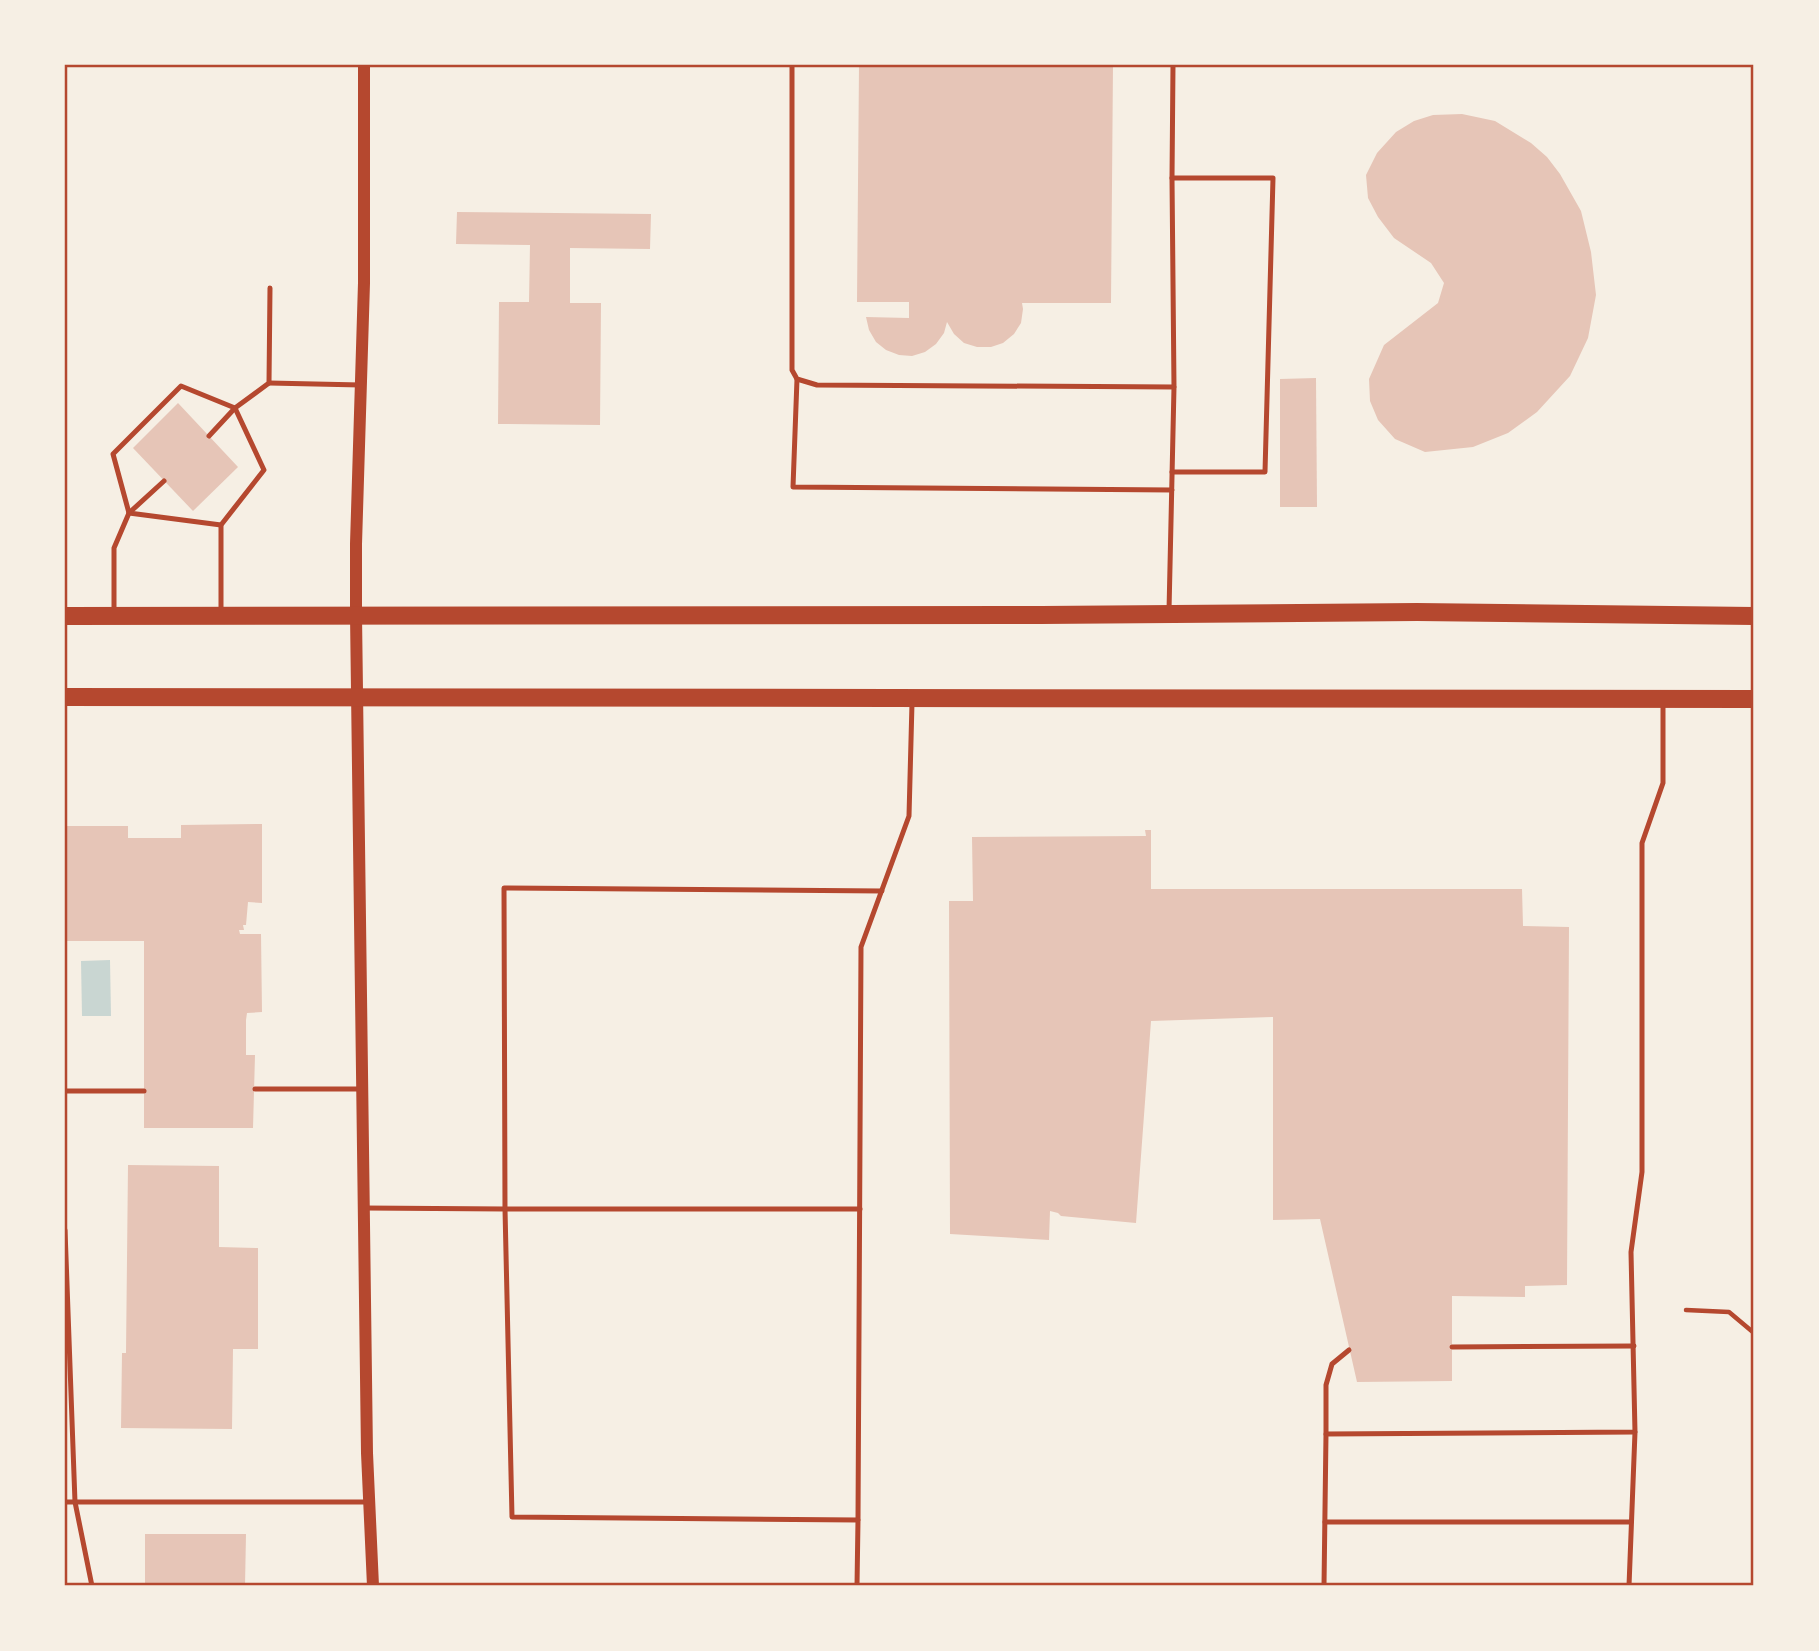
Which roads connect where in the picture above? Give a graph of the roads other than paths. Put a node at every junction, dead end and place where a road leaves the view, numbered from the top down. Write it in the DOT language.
graph roads {
  1 [pos="364,65"];
  2 [pos="792,65"];
  3 [pos="1173,65"];
  4 [pos="1172,178"];
  5 [pos="271,288"];
  6 [pos="797,379"];
  7 [pos="269,383"];
  8 [pos="361,385"];
  9 [pos="1174,387"];
  10 [pos="235,408"];
  11 [pos="209,436"];
  12 [pos="1172,472"];
  13 [pos="164,481"];
  14 [pos="1172,490"];
  15 [pos="129,513"];
  16 [pos="221,525"];
  17 [pos="1169,613"];
  18 [pos="221,615"];
  19 [pos="356,615"];
  20 [pos="65,616"];
  21 [pos="114,616"];
  22 [pos="1754,616"];
  23 [pos="65,697"];
  24 [pos="357,697"];
  25 [pos="913,697"];
  26 [pos="1663,698"];
  27 [pos="1754,699"];
  28 [pos="882,891"];
  29 [pos="255,1089"];
  30 [pos="362,1089"];
  31 [pos="65,1091"];
  32 [pos="144,1091"];
  33 [pos="364,1209"];
  34 [pos="505,1209"];
  35 [pos="860,1209"];
  36 [pos="65,1230"];
  37 [pos="1633,1346"];
  38 [pos="1452,1347"];
  39 [pos="1349,1350"];
  40 [pos="1635,1432"];
  41 [pos="1326,1434"];
  42 [pos="65,1502"];
  43 [pos="75,1502"];
  44 [pos="369,1502"];
  45 [pos="858,1520"];
  46 [pos="1325,1522"];
  47 [pos="1631,1522"];
  48 [pos="92,1586"];
  49 [pos="373,1586"];
  50 [pos="857,1586"];
  51 [pos="1324,1586"];
  52 [pos="1629,1586"];
  1 -- 8 [label="street"];
  2 -- 6 [label="lane"];
  3 -- 4 [label="lane"];
  4 -- 9 [label="lane"];
  4 -- 12 [label="lane"];
  5 -- 7 [label="lane"];
  6 -- 9 [label="lane"];
  6 -- 14 [label="lane"];
  7 -- 8 [label="lane"];
  7 -- 10 [label="lane"];
  8 -- 19 [label="street"];
  9 -- 12 [label="lane"];
  10 -- 11 [label="lane"];
  10 -- 15 [label="lane"];
  10 -- 16 [label="lane"];
  12 -- 14 [label="lane"];
  13 -- 15 [label="lane"];
  14 -- 17 [label="lane"];
  15 -- 16 [label="lane"];
  15 -- 21 [label="lane"];
  16 -- 18 [label="lane"];
  17 -- 19 [label="main road"];
  17 -- 22 [label="main road"];
  18 -- 19 [label="main road"];
  18 -- 21 [label="main road"];
  19 -- 24 [label="street"];
  20 -- 21 [label="main road"];
  23 -- 24 [label="main road"];
  24 -- 25 [label="main road"];
  24 -- 30 [label="street"];
  25 -- 26 [label="main road"];
  25 -- 28 [label="lane"];
  26 -- 27 [label="main road"];
  26 -- 37 [label="lane"];
  28 -- 34 [label="lane"];
  28 -- 35 [label="lane"];
  29 -- 30 [label="lane"];
  30 -- 33 [label="street"];
  31 -- 32 [label="lane"];
  33 -- 34 [label="lane"];
  33 -- 44 [label="street"];
  34 -- 35 [label="lane"];
  34 -- 45 [label="lane"];
  35 -- 45 [label="lane"];
  36 -- 43 [label="lane"];
  37 -- 38 [label="lane"];
  37 -- 40 [label="lane"];
  39 -- 41 [label="lane"];
  40 -- 41 [label="lane"];
  40 -- 47 [label="lane"];
  41 -- 46 [label="lane"];
  42 -- 43 [label="lane"];
  43 -- 44 [label="lane"];
  43 -- 48 [label="lane"];
  44 -- 49 [label="street"];
  45 -- 50 [label="lane"];
  46 -- 47 [label="lane"];
  46 -- 51 [label="lane"];
  47 -- 52 [label="lane"];
}
